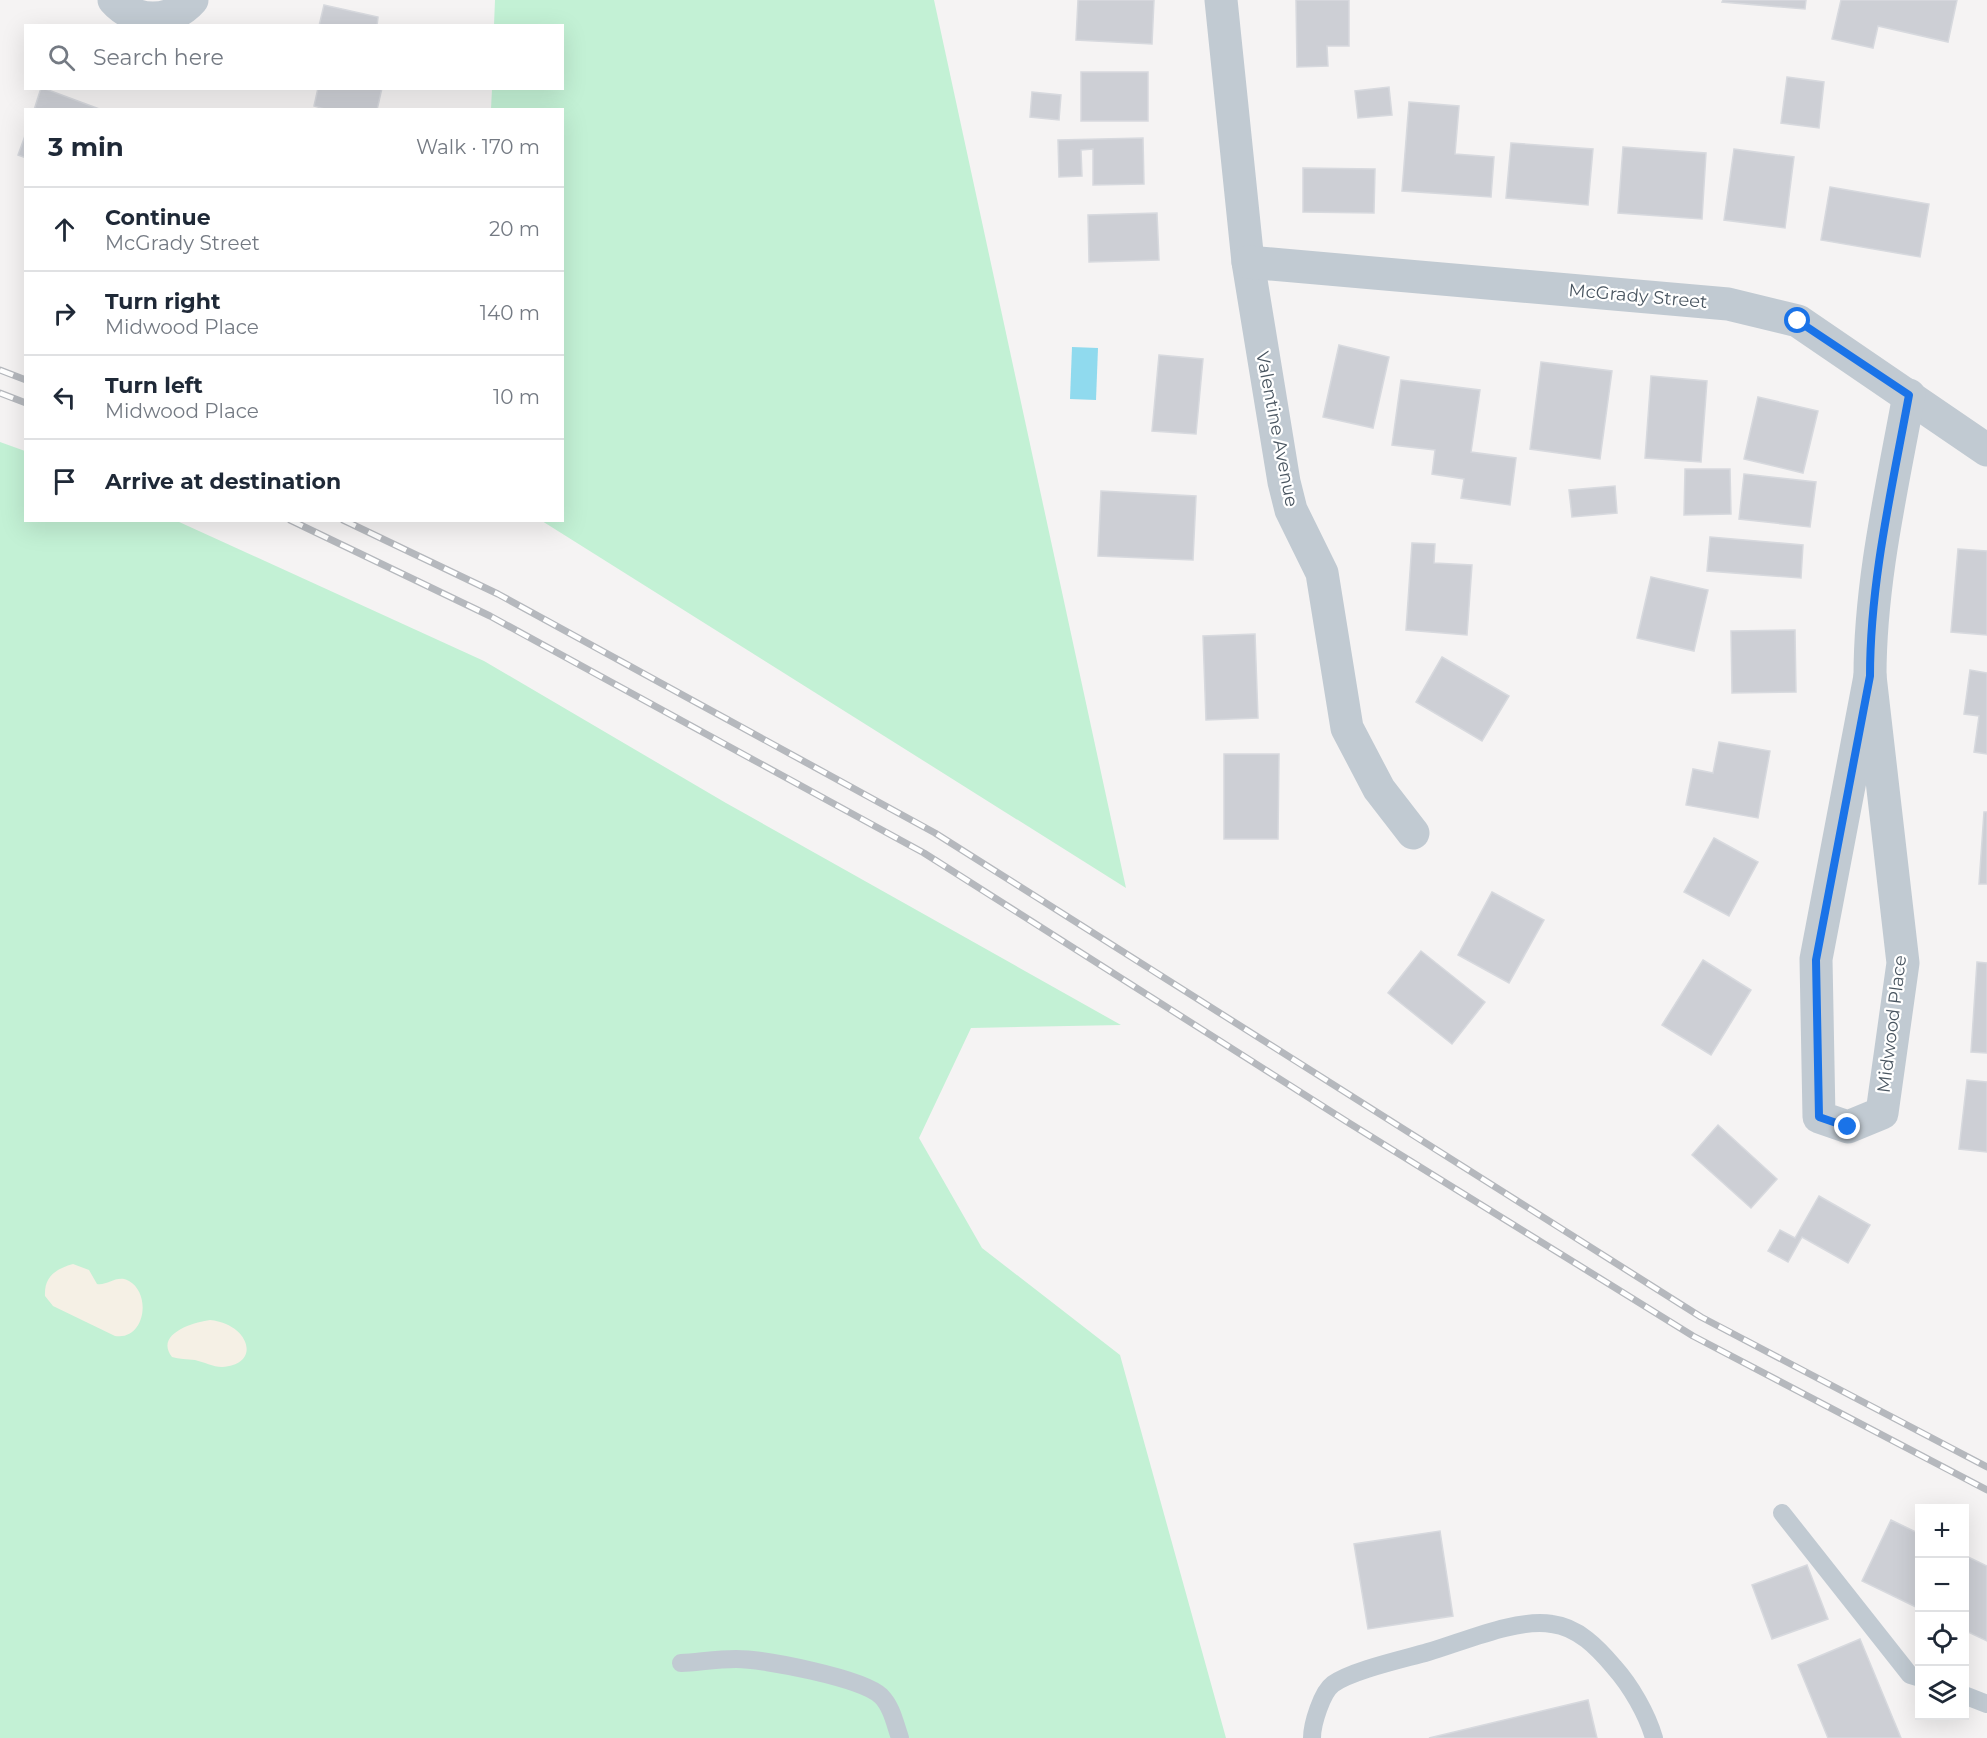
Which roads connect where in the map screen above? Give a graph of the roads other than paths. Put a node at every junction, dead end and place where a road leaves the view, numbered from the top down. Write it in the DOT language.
graph roads {
  1 [pos="114,0"];
  2 [pos="192,0"];
  3 [pos="1221,0"];
  4 [pos="1248,262"];
  5 [pos="1909,395"];
  6 [pos="1987,450"];
  7 [pos="1870,676"];
  8 [pos="1413,833"];
  9 [pos="1782,1513"];
  10 [pos="681,1663"];
  11 [pos="1915,1676"];
  12 [pos="1969,1697"];
  13 [pos="1987,1704"];
  14 [pos="900,1738"];
  15 [pos="1312,1738"];
  16 [pos="1654,1738"];
  1 -- 2 [label="street"];
  3 -- 4 [label="street, Valentine Avenue"];
  4 -- 5 [label="street, McGrady Street"];
  4 -- 8 [label="street, Valentine Avenue"];
  5 -- 6 [label="street, McGrady Street"];
  5 -- 7 [label="street, Midwood Place"];
  7 -- 7 [label="street, Midwood Place"];
  9 -- 11 [label="lane"];
  10 -- 14 [label="lane"];
  12 -- 13 [label="lane"];
  15 -- 16 [label="lane"];
}
